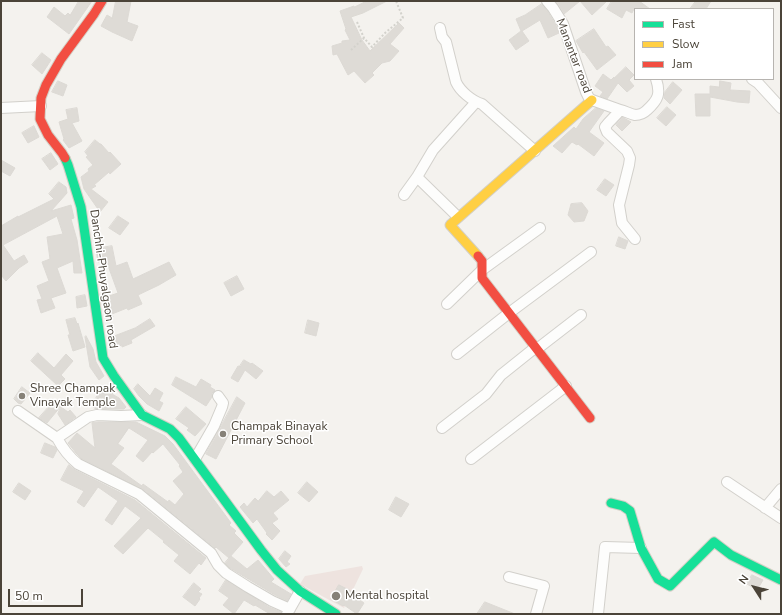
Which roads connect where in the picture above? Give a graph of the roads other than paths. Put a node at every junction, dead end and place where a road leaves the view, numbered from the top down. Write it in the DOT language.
graph roads {
  1 [pos="102,1"];
  2 [pos="547,1"];
  3 [pos="440,28"];
  4 [pos="656,80"];
  5 [pos="754,80"];
  6 [pos="592,100"];
  7 [pos="476,102"];
  8 [pos="41,106"];
  9 [pos="1,108"];
  10 [pos="781,108"];
  11 [pos="620,110"];
  12 [pos="535,151"];
  13 [pos="417,177"];
  14 [pos="404,195"];
  15 [pos="458,217"];
  16 [pos="540,228"];
  17 [pos="635,239"];
  18 [pos="591,252"];
  19 [pos="482,270"];
  20 [pos="447,304"];
  21 [pos="509,313"];
  22 [pos="581,315"];
  23 [pos="537,348"];
  24 [pos="457,354"];
  25 [pos="566,386"];
  26 [pos="218,396"];
  27 [pos="18,411"];
  28 [pos="142,415"];
  29 [pos="590,418"];
  30 [pos="442,428"];
  31 [pos="57,438"];
  32 [pos="195,459"];
  33 [pos="471,459"];
  34 [pos="727,482"];
  35 [pos="781,489"];
  36 [pos="611,503"];
  37 [pos="765,508"];
  38 [pos="781,518"];
  39 [pos="641,548"];
  40 [pos="509,577"];
  41 [pos="781,580"];
  42 [pos="300,591"];
  43 [pos="289,612"];
  44 [pos="336,614"];
  45 [pos="536,614"];
  46 [pos="598,614"];
  1 -- 8 [label="street, Danchhi-Phuyalgaon road"];
  2 -- 6 [label="street, Manantar road"];
  3 -- 7 [label="street"];
  4 -- 11 [label="street, Manantar road"];
  5 -- 10 [label="street"];
  6 -- 11 [label="street, Manantar road"];
  6 -- 12 [label="street"];
  7 -- 12 [label="street"];
  7 -- 13 [label="street"];
  8 -- 9 [label="street"];
  8 -- 28 [label="street, Danchhi-Phuyalgaon road"];
  11 -- 17 [label="street"];
  12 -- 15 [label="street"];
  13 -- 14 [label="street"];
  13 -- 15 [label="street"];
  15 -- 19 [label="street"];
  16 -- 19 [label="street"];
  18 -- 21 [label="street"];
  19 -- 20 [label="street"];
  19 -- 21 [label="street"];
  21 -- 23 [label="street"];
  21 -- 24 [label="street"];
  22 -- 23 [label="street"];
  23 -- 25 [label="street"];
  23 -- 30 [label="street"];
  25 -- 29 [label="street"];
  25 -- 33 [label="street"];
  26 -- 32 [label="street"];
  27 -- 31 [label="street"];
  28 -- 31 [label="street"];
  28 -- 32 [label="street, Danchhi-Phuyalgaon road"];
  31 -- 43 [label="street"];
  32 -- 42 [label="street, Danchhi-Phuyalgaon road"];
  34 -- 37 [label="street"];
  35 -- 37 [label="street"];
  36 -- 39 [label="street"];
  37 -- 38 [label="street"];
  39 -- 41 [label="street"];
  39 -- 46 [label="street"];
  40 -- 45 [label="street"];
  42 -- 43 [label="street"];
  42 -- 44 [label="street, Danchhi-Phuyalgaon road"];
}
